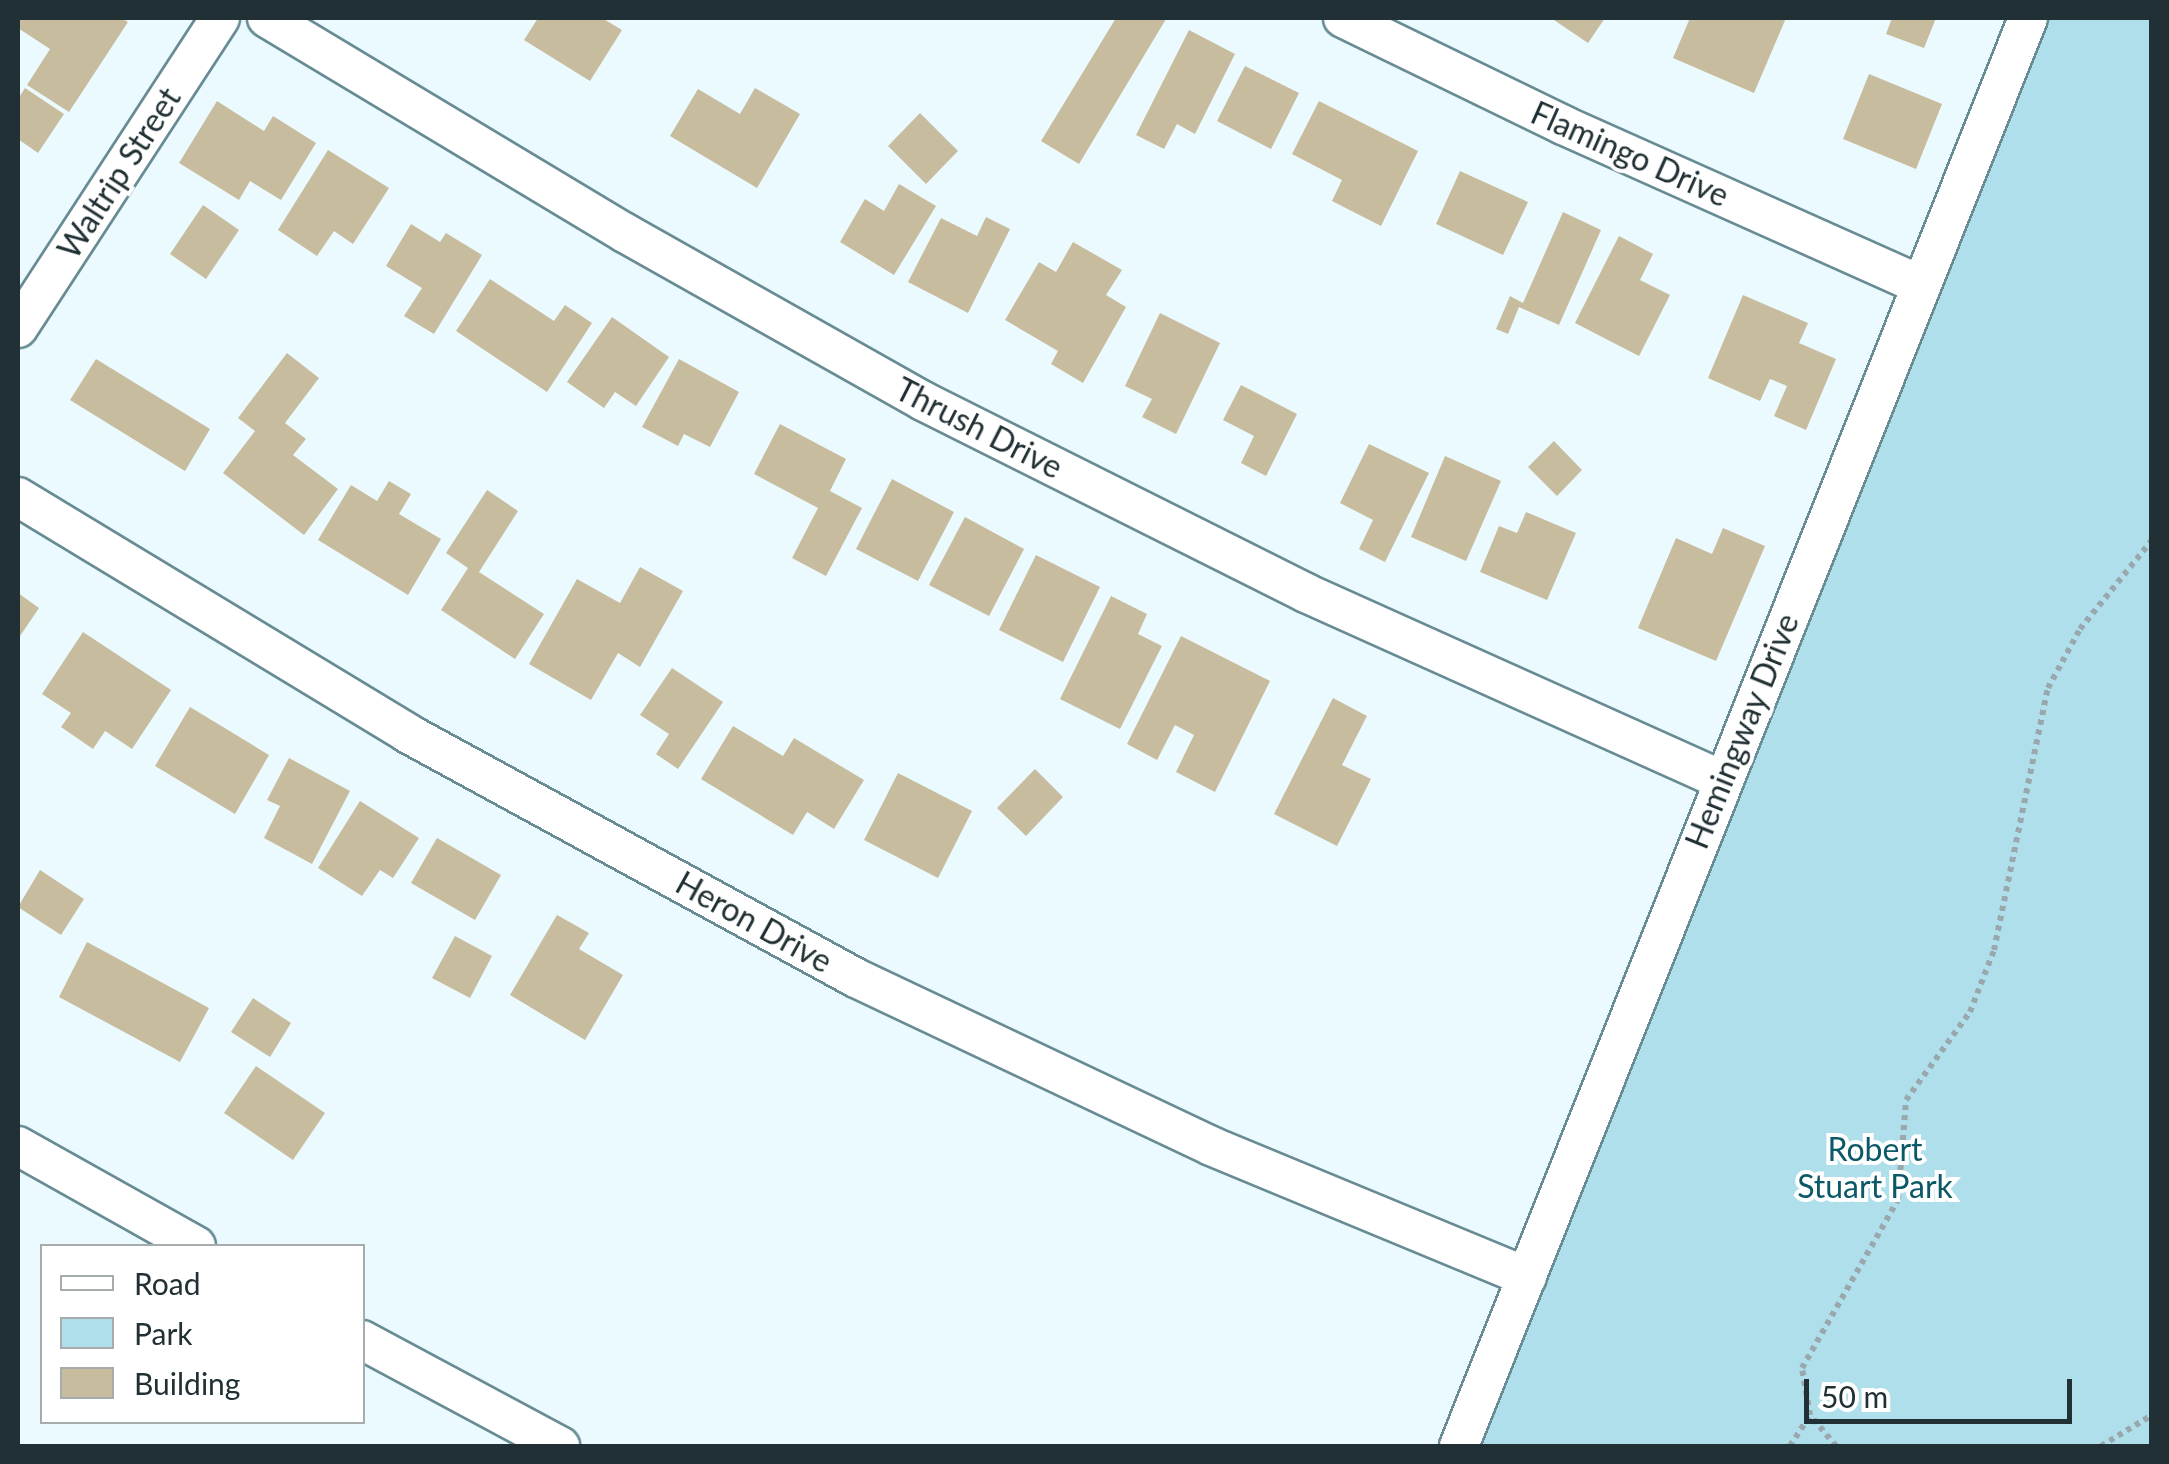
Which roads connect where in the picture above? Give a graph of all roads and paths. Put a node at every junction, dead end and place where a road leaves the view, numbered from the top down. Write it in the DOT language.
graph roads {
  1 [pos="220,18"];
  2 [pos="267,18"];
  3 [pos="1343,18"];
  4 [pos="2028,18"];
  5 [pos="1920,285"];
  6 [pos="18,328"];
  7 [pos="18,497"];
  8 [pos="2152,540"];
  9 [pos="1722,780"];
  10 [pos="18,1146"];
  11 [pos="192,1244"];
  12 [pos="1526,1277"];
  13 [pos="365,1342"];
  14 [pos="1810,1415"];
  15 [pos="2152,1415"];
  16 [pos="560,1446"];
  17 [pos="1459,1446"];
  18 [pos="1790,1446"];
  19 [pos="1836,1446"];
  20 [pos="2101,1446"];
  1 -- 6 [label="street, Waltrip Street"];
  2 -- 9 [label="street, Thrush Drive"];
  3 -- 5 [label="street, Flamingo Drive"];
  4 -- 5 [label="street, Hemingway Drive"];
  5 -- 9 [label="street, Hemingway Drive"];
  7 -- 12 [label="street, Heron Drive"];
  8 -- 14 [label="path"];
  9 -- 12 [label="street, Hemingway Drive"];
  10 -- 11 [label="street"];
  12 -- 17 [label="street, Hemingway Drive"];
  13 -- 16 [label="street"];
  14 -- 18 [label="path"];
  14 -- 19 [label="path"];
  15 -- 20 [label="path"];
}
